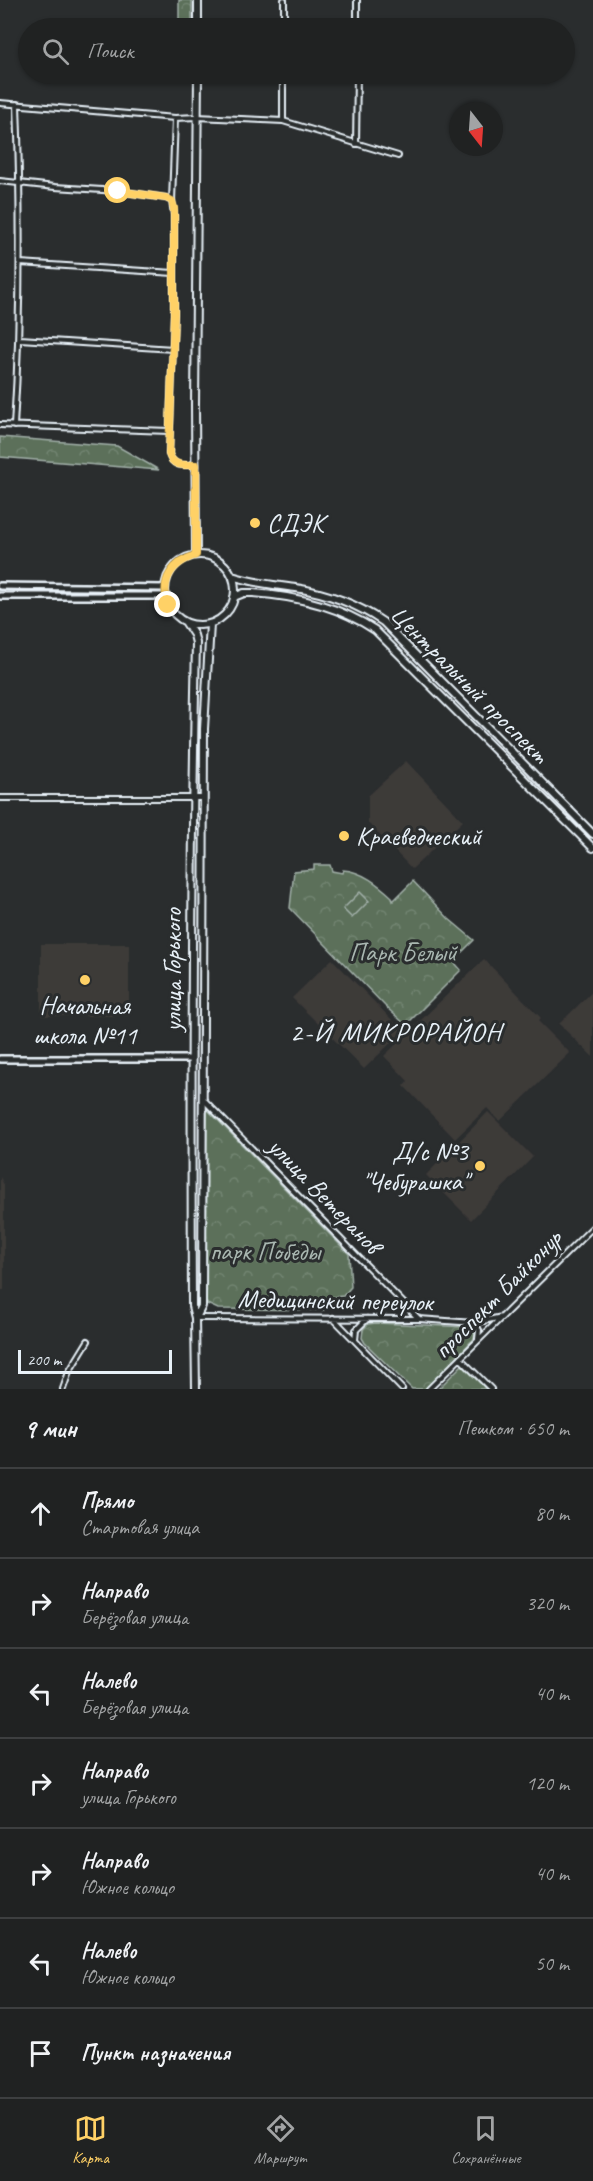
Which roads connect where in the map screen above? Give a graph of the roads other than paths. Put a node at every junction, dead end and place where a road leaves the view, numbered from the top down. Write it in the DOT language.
graph roads {
  1 [pos="198,0"];
  2 [pos="284,0"];
  3 [pos="357,0"];
  4 [pos="198,18"];
  5 [pos="284,18"];
  6 [pos="357,18"];
  7 [pos="198,84"];
  8 [pos="283,84"];
  9 [pos="357,84"];
  10 [pos="0,103"];
  11 [pos="17,104"];
  12 [pos="197,117"];
  13 [pos="175,118"];
  14 [pos="283,121"];
  15 [pos="356,144"];
  16 [pos="398,156"];
  17 [pos="0,181"];
  18 [pos="20,183"];
  19 [pos="172,201"];
  20 [pos="20,263"];
  21 [pos="174,273"];
  22 [pos="20,339"];
  23 [pos="173,349"];
  24 [pos="0,425"];
  25 [pos="14,426"];
  26 [pos="169,430"];
  27 [pos="196,465"];
  28 [pos="196,555"];
  29 [pos="232,576"];
  30 [pos="0,586"];
  31 [pos="165,588"];
  32 [pos="0,596"];
  33 [pos="165,596"];
  34 [pos="234,597"];
  35 [pos="356,606"];
  36 [pos="351,615"];
  37 [pos="186,623"];
  38 [pos="210,624"];
  39 [pos="535,775"];
  40 [pos="527,783"];
  41 [pos="0,798"];
  42 [pos="192,798"];
  43 [pos="204,798"];
  44 [pos="593,834"];
  45 [pos="593,848"];
  46 [pos="0,1059"];
  47 [pos="191,1059"];
  48 [pos="202,1059"];
  49 [pos="202,1098"];
  50 [pos="593,1227"];
  51 [pos="502,1317"];
  52 [pos="195,1318"];
  53 [pos="332,1318"];
  54 [pos="367,1318"];
  55 [pos="419,1319"];
  56 [pos="474,1323"];
  57 [pos="478,1340"];
  58 [pos="88,1341"];
  59 [pos="356,1342"];
  60 [pos="461,1359"];
  61 [pos="63,1389"];
  62 [pos="196,1389"];
  63 [pos="402,1389"];
  64 [pos="429,1389"];
  65 [pos="491,1389"];
  1 -- 4 [label="main road"];
  2 -- 5 [label="street"];
  3 -- 6 [label="street"];
  7 -- 12 [label="main road"];
  8 -- 14 [label="street"];
  9 -- 15 [label="street"];
  10 -- 11 [label="street"];
  11 -- 13 [label="street"];
  11 -- 18 [label="street"];
  12 -- 13 [label="street"];
  12 -- 14 [label="street"];
  12 -- 27 [label="main road"];
  13 -- 19 [label="street"];
  14 -- 15 [label="street"];
  15 -- 16 [label="street"];
  17 -- 18 [label="street"];
  18 -- 19 [label="street"];
  18 -- 20 [label="street"];
  19 -- 21 [label="street"];
  20 -- 21 [label="street"];
  20 -- 22 [label="street"];
  21 -- 23 [label="street"];
  22 -- 23 [label="street"];
  22 -- 25 [label="street"];
  23 -- 26 [label="street"];
  24 -- 25 [label="street"];
  25 -- 26 [label="street"];
  26 -- 27 [label="street"];
  27 -- 28 [label="main road"];
  28 -- 29 [label="main road"];
  28 -- 31 [label="main road"];
  29 -- 34 [label="main road"];
  29 -- 35 [label="main road, Центральный проспект"];
  30 -- 31 [label="street"];
  31 -- 33 [label="main road"];
  32 -- 33 [label="street"];
  33 -- 37 [label="main road"];
  34 -- 36 [label="main road, Центральный проспект"];
  34 -- 38 [label="main road"];
  35 -- 36 [label="main road"];
  35 -- 39 [label="main road, Центральный проспект"];
  36 -- 40 [label="main road, Центральный проспект"];
  37 -- 38 [label="main road"];
  37 -- 42 [label="main road, улица Горького"];
  38 -- 43 [label="main road, улица Горького"];
  39 -- 40 [label="main road"];
  39 -- 44 [label="main road, Центральный проспект"];
  40 -- 45 [label="main road, Центральный проспект"];
  41 -- 42 [label="street"];
  42 -- 43 [label="street"];
  42 -- 47 [label="main road, улица Горького"];
  43 -- 48 [label="main road, улица Горького"];
  46 -- 47 [label="street"];
  47 -- 48 [label="main road"];
  47 -- 52 [label="main road, улица Горького"];
  48 -- 49 [label="main road, улица Горького"];
  49 -- 52 [label="main road, улица Горького"];
  49 -- 55 [label="street, улица Ветеранов"];
  50 -- 51 [label="street, проспект Байконур"];
  51 -- 56 [label="street, Медицинский переулок"];
  51 -- 57 [label="street, проспект Байконур"];
  52 -- 53 [label="street, Медицинский переулок"];
  52 -- 62 [label="main road, улица Горького"];
  53 -- 54 [label="street, Медицинский переулок"];
  53 -- 59 [label="street"];
  54 -- 55 [label="street, Медицинский переулок"];
  54 -- 59 [label="street"];
  55 -- 56 [label="street, Медицинский переулок"];
  56 -- 57 [label="street"];
  57 -- 60 [label="street, проспект Байконур"];
  58 -- 61 [label="street"];
  59 -- 63 [label="street"];
  60 -- 64 [label="street, проспект Байконур"];
  60 -- 65 [label="street"];
}
